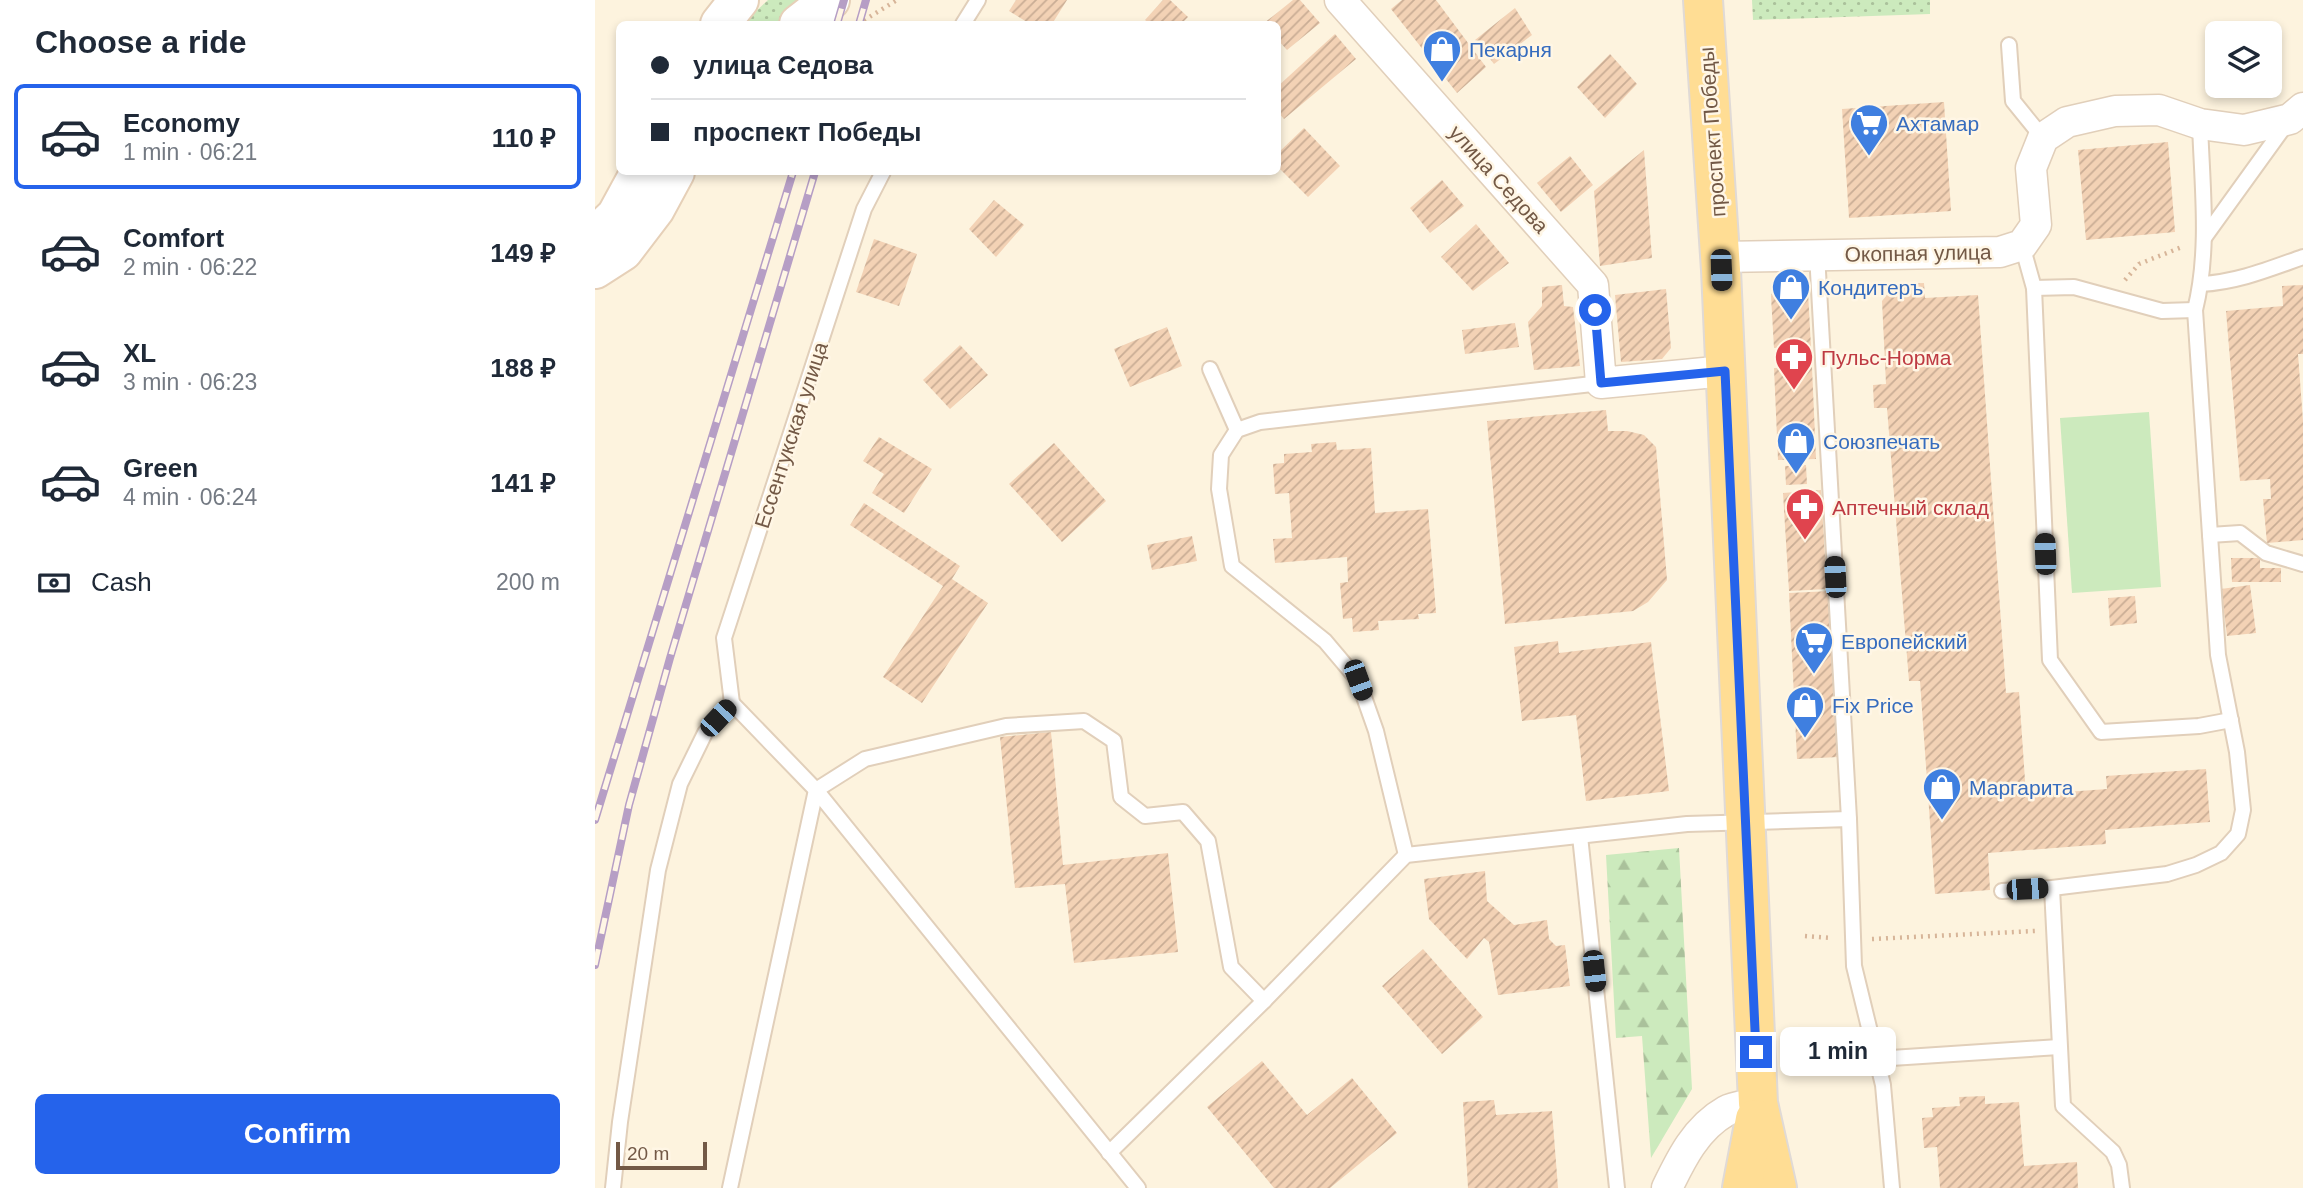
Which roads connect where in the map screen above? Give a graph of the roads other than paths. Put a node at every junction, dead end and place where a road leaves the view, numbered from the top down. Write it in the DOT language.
graph roads {
  1 [pos="740,0"];
  2 [pos="830,0"];
  3 [pos="978,0"];
  4 [pos="1340,0"];
  5 [pos="1703,0"];
  6 [pos="722,21"];
  7 [pos="803,21"];
  8 [pos="965,21"];
  9 [pos="2009,46"];
  10 [pos="2296,114"];
  11 [pos="2200,124"];
  12 [pos="2043,138"];
  13 [pos="638,175"];
  14 [pos="673,175"];
  15 [pos="881,175"];
  16 [pos="595,236"];
  17 [pos="2204,238"];
  18 [pos="2022,245"];
  19 [pos="1817,254"];
  20 [pos="1721,257"];
  21 [pos="2303,257"];
  22 [pos="595,269"];
  23 [pos="2201,284"];
  24 [pos="2034,288"];
  25 [pos="2195,310"];
  26 [pos="1210,369"];
  27 [pos="1725,371"];
  28 [pos="1601,383"];
  29 [pos="1237,430"];
  30 [pos="2210,535"];
  31 [pos="2303,564"];
  32 [pos="732,703"];
  33 [pos="2231,720"];
  34 [pos="816,790"];
  35 [pos="1849,819"];
  36 [pos="1747,822"];
  37 [pos="1580,836"];
  38 [pos="1406,855"];
  39 [pos="2052,888"];
  40 [pos="2002,891"];
  41 [pos="1263,1001"];
  42 [pos="2059,1047"];
  43 [pos="1876,1059"];
  44 [pos="1758,1103"];
  45 [pos="1109,1153"];
  46 [pos="613,1188"];
  47 [pos="730,1188"];
  48 [pos="1139,1188"];
  49 [pos="1616,1188"];
  50 [pos="1667,1188"];
  51 [pos="1742,1188"];
  52 [pos="1777,1188"];
  53 [pos="1892,1188"];
  54 [pos="2122,1188"];
  1 -- 6 [label="main road"];
  2 -- 7 [label="main road"];
  3 -- 8 [label="lane"];
  4 -- 28 [label="street, улица Седова"];
  5 -- 20 [label="main road, проспект Победы"];
  9 -- 12 [label="lane"];
  10 -- 11 [label="street"];
  10 -- 17 [label="lane"];
  11 -- 12 [label="street"];
  11 -- 17 [label="lane"];
  12 -- 18 [label="street, Окопная улица"];
  13 -- 16 [label="main road"];
  14 -- 22 [label="main road"];
  15 -- 32 [label="lane, Ессентукская улица"];
  17 -- 23 [label="lane"];
  18 -- 19 [label="street, Окопная улица"];
  18 -- 24 [label="lane"];
  19 -- 20 [label="street, Окопная улица"];
  19 -- 35 [label="lane"];
  20 -- 27 [label="main road, проспект Победы"];
  21 -- 23 [label="lane"];
  23 -- 25 [label="lane"];
  24 -- 25 [label="lane"];
  24 -- 33 [label="lane"];
  25 -- 30 [label="lane"];
  26 -- 29 [label="lane"];
  27 -- 28 [label="street"];
  27 -- 36 [label="main road, проспект Победы"];
  28 -- 29 [label="lane"];
  29 -- 38 [label="lane"];
  30 -- 31 [label="lane"];
  30 -- 33 [label="lane"];
  32 -- 34 [label="lane"];
  32 -- 46 [label="lane"];
  33 -- 39 [label="lane"];
  34 -- 41 [label="lane"];
  34 -- 45 [label="lane"];
  34 -- 47 [label="lane"];
  35 -- 36 [label="lane"];
  35 -- 43 [label="lane"];
  36 -- 37 [label="lane"];
  36 -- 44 [label="main road, проспект Победы"];
  37 -- 38 [label="lane"];
  37 -- 49 [label="lane"];
  38 -- 41 [label="lane"];
  39 -- 40 [label="lane"];
  39 -- 42 [label="lane"];
  41 -- 45 [label="lane"];
  42 -- 43 [label="lane"];
  42 -- 54 [label="lane"];
  43 -- 53 [label="lane"];
  44 -- 50 [label="street"];
  44 -- 51 [label="main road, проспект Победы"];
  44 -- 52 [label="main road, проспект Победы"];
  45 -- 48 [label="lane"];
}
